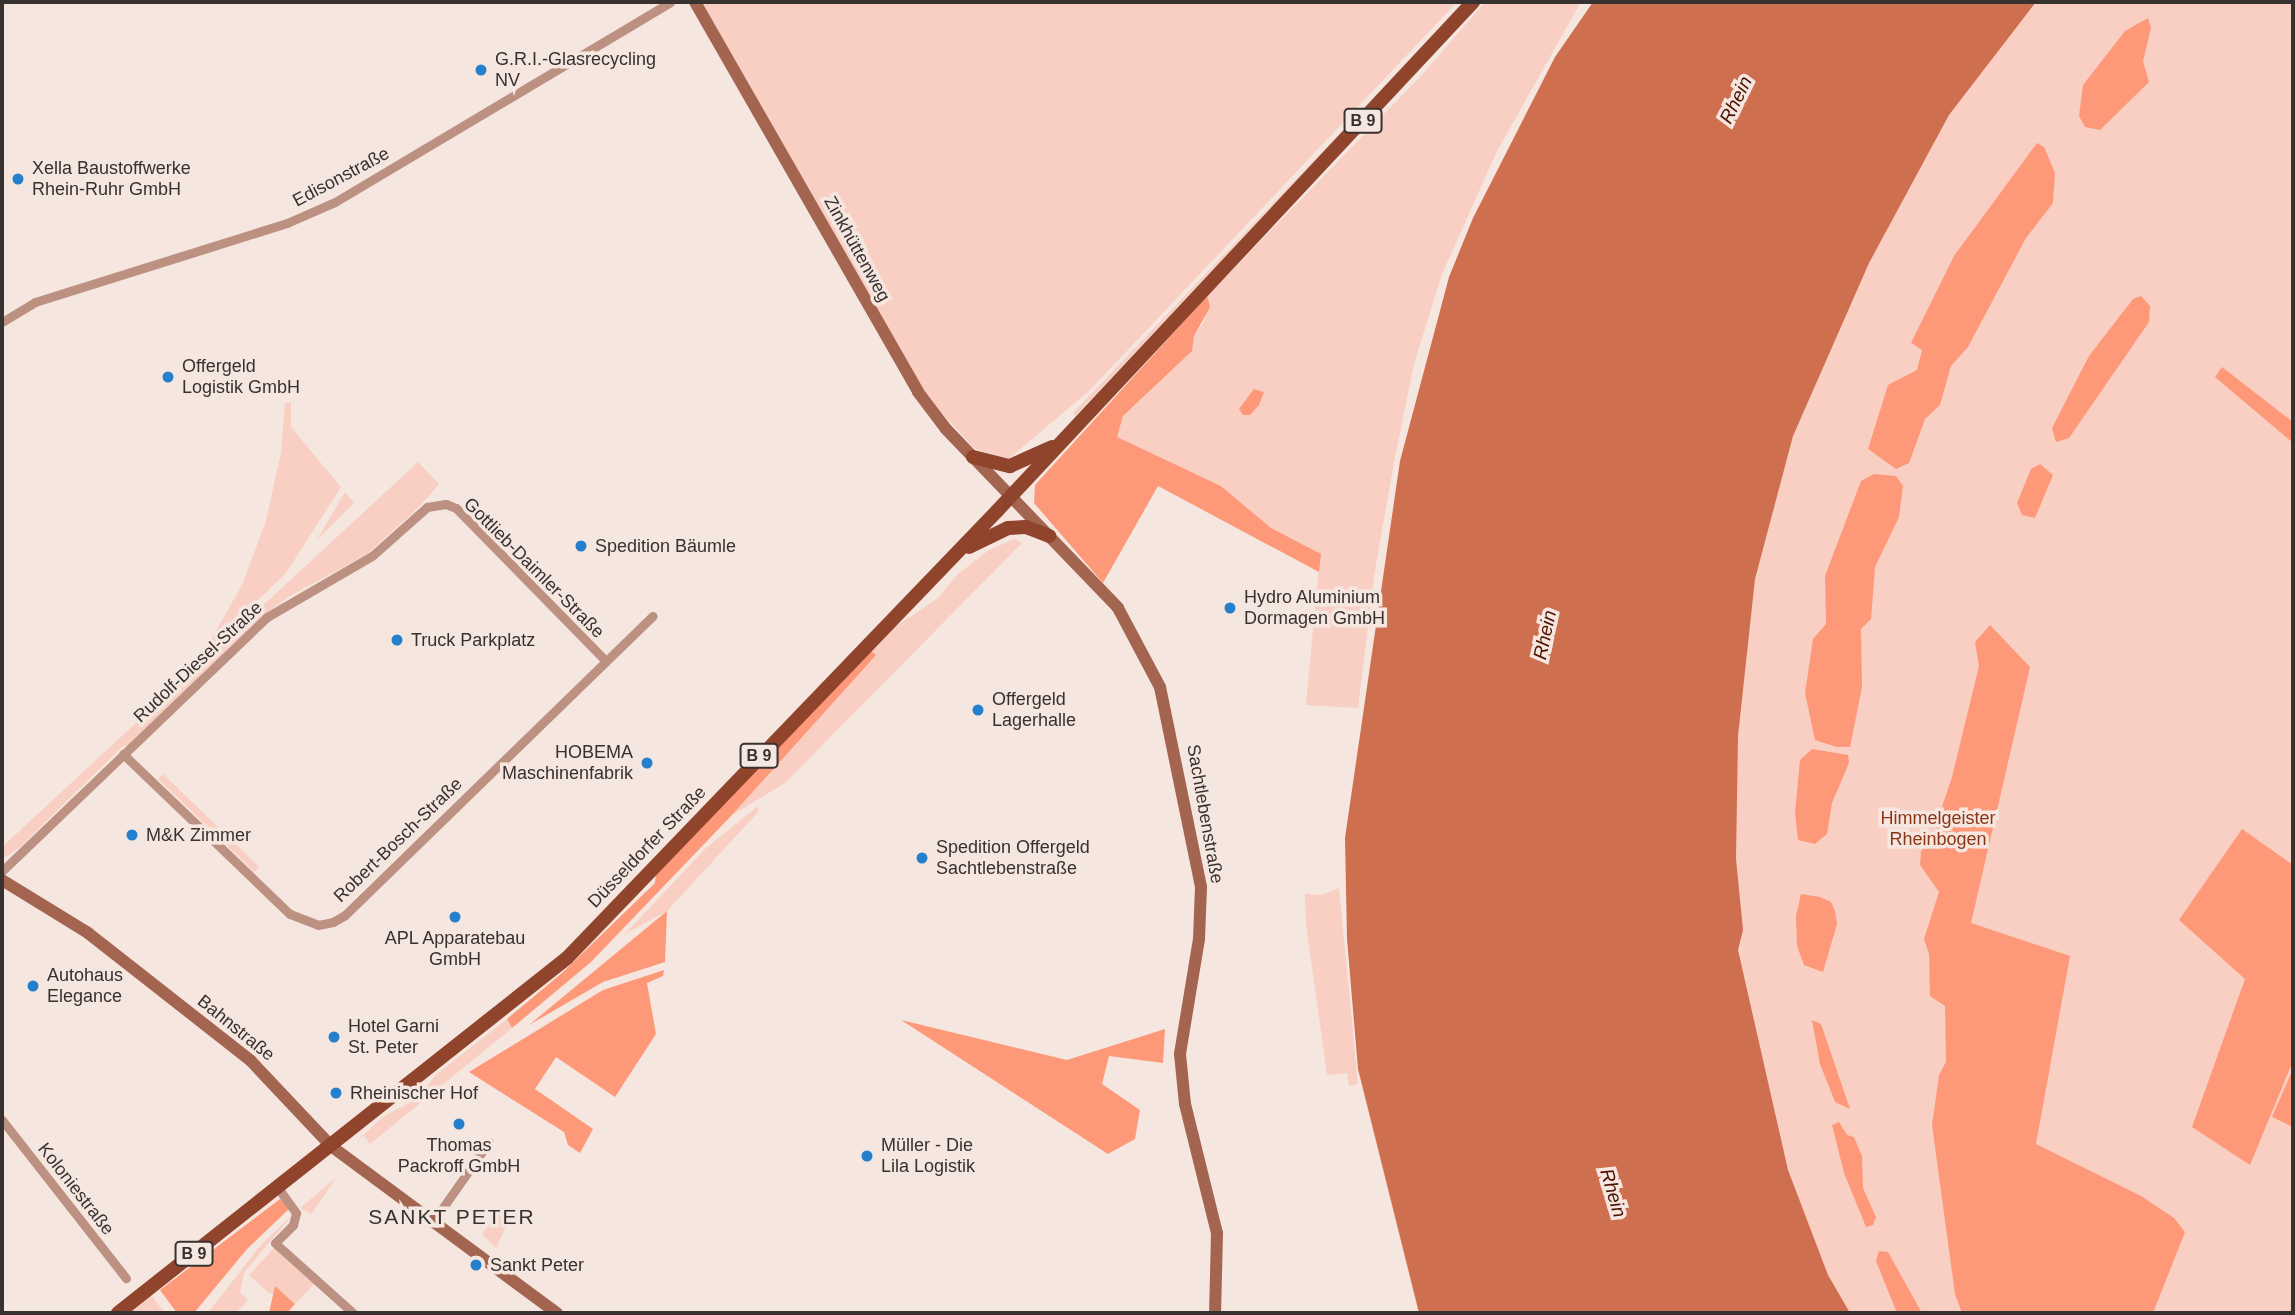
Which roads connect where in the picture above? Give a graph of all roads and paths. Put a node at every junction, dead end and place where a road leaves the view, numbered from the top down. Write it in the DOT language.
graph roads {
  1 [pos="670,2"];
  2 [pos="695,2"];
  3 [pos="1473,2"];
  4 [pos="2,322"];
  5 [pos="1062,442"];
  6 [pos="973,457"];
  7 [pos="1011,496"];
  8 [pos="437,504"];
  9 [pos="1049,536"];
  10 [pos="953,556"];
  11 [pos="652,616"];
  12 [pos="606,661"];
  13 [pos="123,754"];
  14 [pos="2,871"];
  15 [pos="2,880"];
  16 [pos="2,1119"];
  17 [pos="489,1142"];
  18 [pos="331,1146"];
  19 [pos="278,1188"];
  20 [pos="432,1223"];
  21 [pos="126,1278"];
  22 [pos="118,1313"];
  23 [pos="353,1313"];
  24 [pos="557,1313"];
  25 [pos="1215,1313"];
  1 -- 4 [label="street, Edisonstraße"];
  2 -- 6 [label="street, Zinkhüttenweg"];
  3 -- 5 [label="main road, B 9"];
  5 -- 6 [label="main road"];
  5 -- 7 [label="main road, B 9"];
  6 -- 7 [label="street, Zinkhüttenweg"];
  7 -- 9 [label="street, Sachtlebenstraße"];
  7 -- 10 [label="main road, Düsseldorfer Straße / B 9"];
  8 -- 12 [label="street, Gottlieb-Daimler-Straße"];
  8 -- 13 [label="street, Rudolf-Diesel-Straße"];
  9 -- 10 [label="main road"];
  9 -- 25 [label="street, Sachtlebenstraße"];
  10 -- 18 [label="main road, Düsseldorfer Straße / B 9"];
  11 -- 12 [label="street, Robert-Bosch-Straße"];
  12 -- 13 [label="street, Robert-Bosch-Straße"];
  13 -- 14 [label="street, Rudolf-Diesel-Straße"];
  15 -- 18 [label="street, Bahnstraße"];
  16 -- 21 [label="street, Koloniestraße"];
  17 -- 20 [label="street"];
  18 -- 19 [label="main road, Düsseldorfer Straße / B 9"];
  18 -- 20 [label="street, Bahnstraße"];
  19 -- 22 [label="main road, Düsseldorfer Straße / B 9"];
  19 -- 23 [label="street"];
  20 -- 24 [label="street, Bahnstraße"];
}
